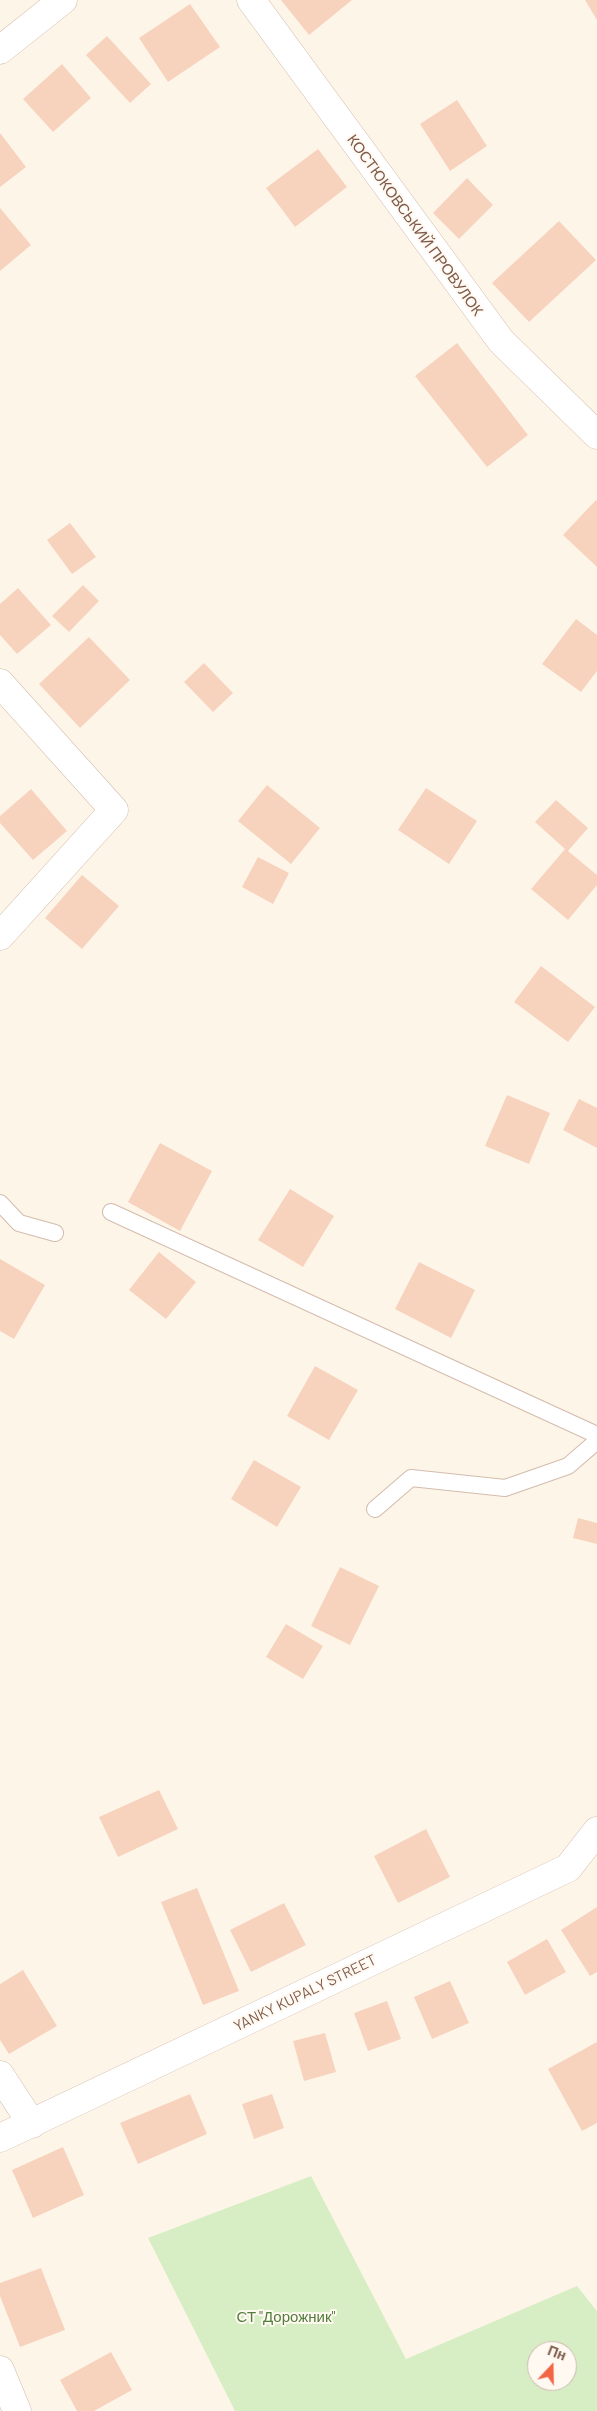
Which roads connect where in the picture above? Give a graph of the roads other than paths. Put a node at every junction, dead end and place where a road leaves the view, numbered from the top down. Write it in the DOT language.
graph roads {
  1 [pos="63,0"];
  2 [pos="250,0"];
  3 [pos="0,50"];
  4 [pos="597,435"];
  5 [pos="0,683"];
  6 [pos="0,936"];
  7 [pos="0,1203"];
  8 [pos="111,1212"];
  9 [pos="54,1233"];
  10 [pos="597,1435"];
  11 [pos="597,1441"];
  12 [pos="375,1509"];
  13 [pos="597,1831"];
  14 [pos="0,2075"];
  15 [pos="32,2124"];
  16 [pos="0,2138"];
  17 [pos="0,2370"];
  18 [pos="17,2411"];
  1 -- 3 [label="street"];
  2 -- 4 [label="street, КОСТЮКОВСЬКИЙ ПРОВУЛОК"];
  5 -- 6 [label="street"];
  7 -- 9 [label="lane"];
  8 -- 10 [label="lane"];
  11 -- 12 [label="lane"];
  13 -- 15 [label="street, YANKY KUPALY STREET"];
  14 -- 15 [label="street"];
  15 -- 16 [label="street, YANKY KUPALY STREET"];
  17 -- 18 [label="street"];
}
